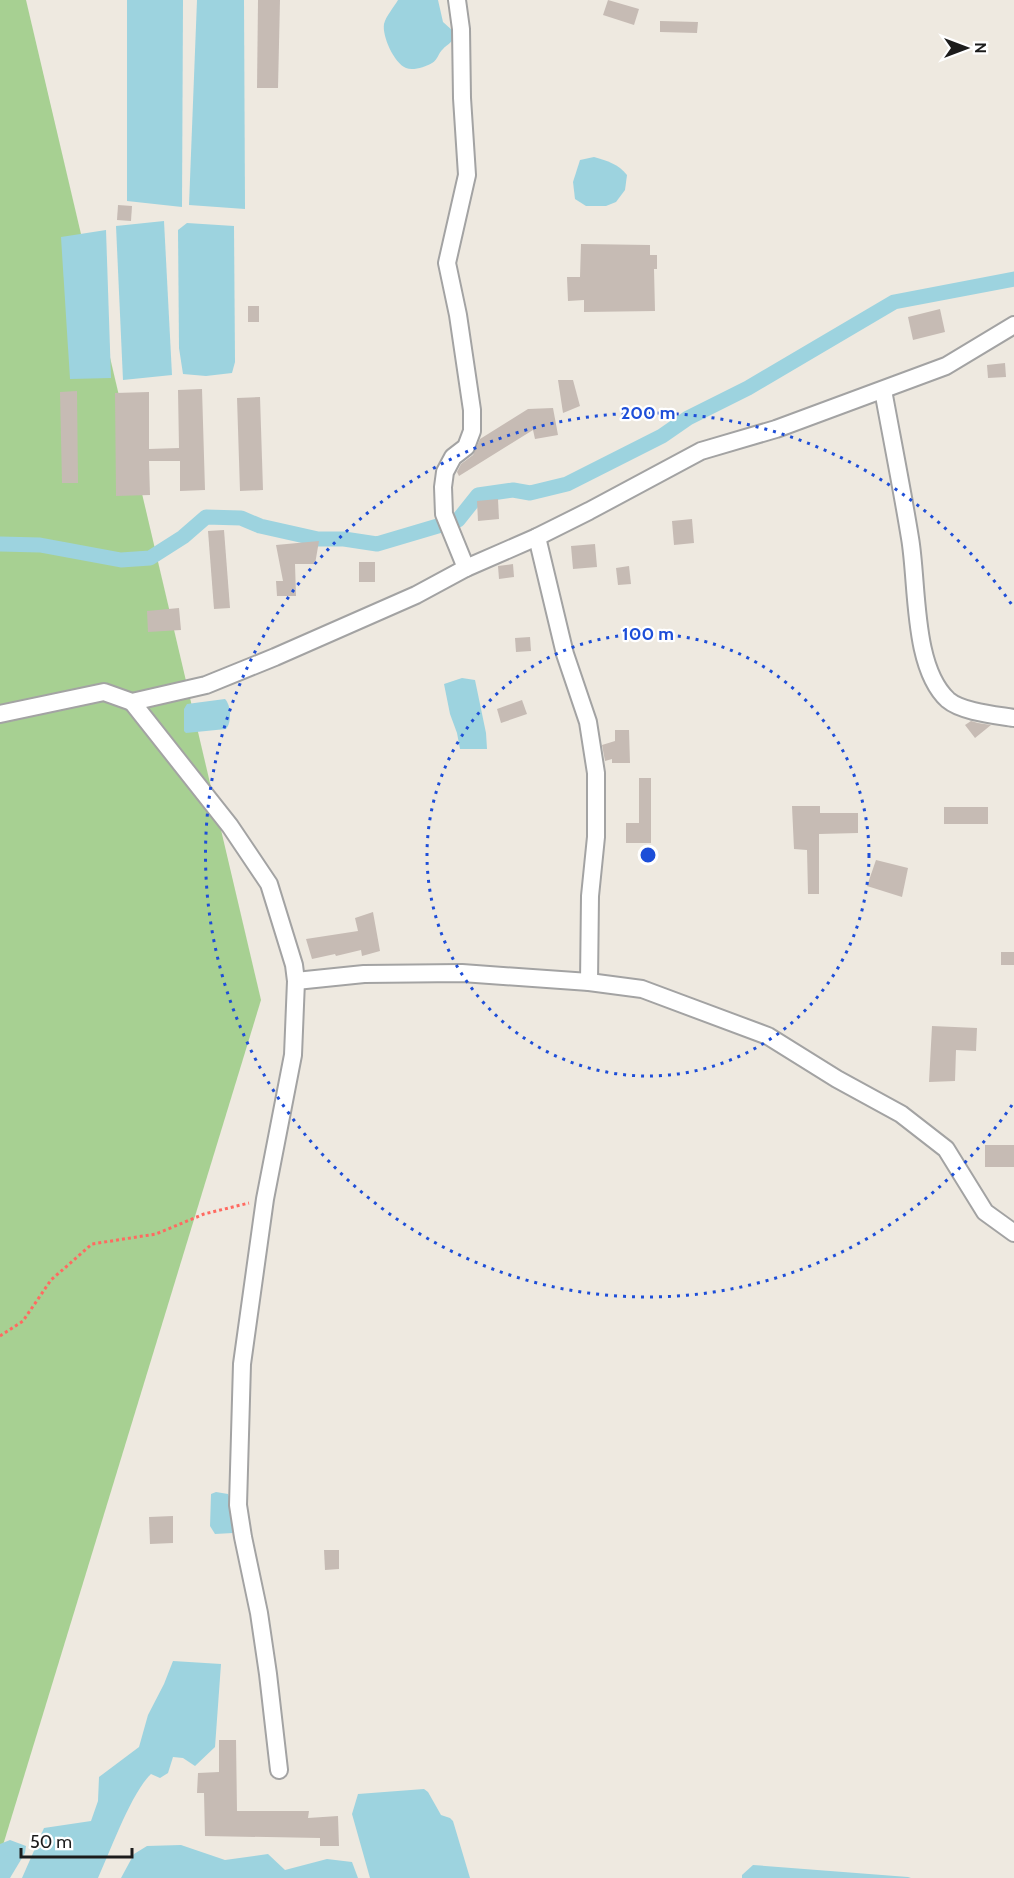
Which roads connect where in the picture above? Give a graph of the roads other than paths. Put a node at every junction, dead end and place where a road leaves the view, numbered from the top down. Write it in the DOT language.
graph roads {
  1 [pos="457,0"];
  2 [pos="1014,325"];
  3 [pos="883,390"];
  4 [pos="537,537"];
  5 [pos="466,568"];
  6 [pos="132,702"];
  7 [pos="0,714"];
  8 [pos="1014,718"];
  9 [pos="296,981"];
  10 [pos="589,982"];
  11 [pos="1014,1233"];
  12 [pos="279,1770"];
  1 -- 5 [label="street"];
  2 -- 3 [label="street"];
  3 -- 4 [label="street"];
  3 -- 8 [label="street"];
  4 -- 5 [label="street"];
  4 -- 10 [label="street"];
  5 -- 6 [label="street"];
  6 -- 7 [label="street"];
  6 -- 9 [label="street"];
  9 -- 10 [label="street"];
  9 -- 12 [label="street"];
  10 -- 11 [label="street"];
}
